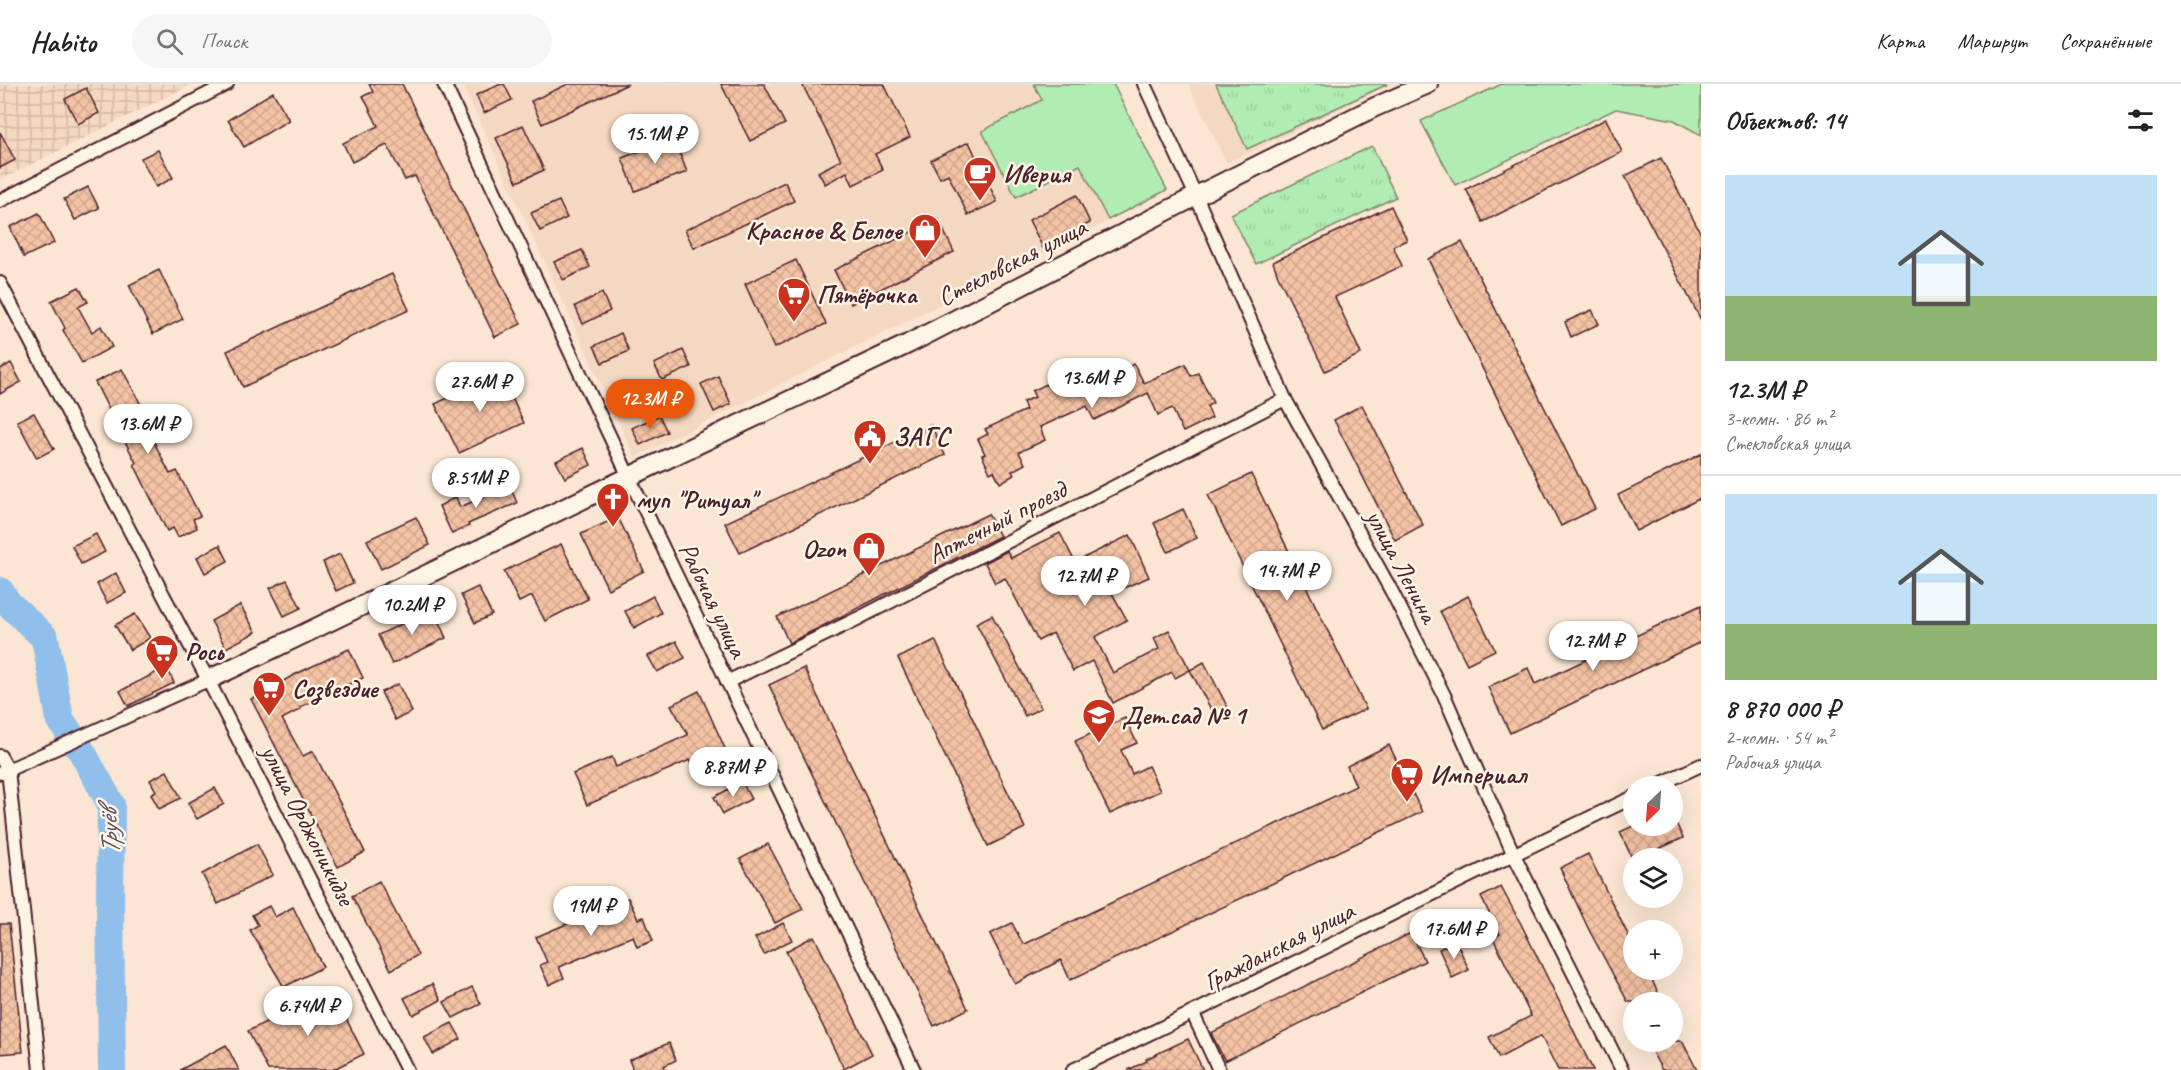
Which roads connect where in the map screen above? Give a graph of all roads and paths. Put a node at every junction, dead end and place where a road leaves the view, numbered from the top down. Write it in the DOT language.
graph roads {
  1 [pos="227,84"];
  2 [pos="444,84"];
  3 [pos="1144,84"];
  4 [pos="1428,84"];
  5 [pos="1196,196"];
  6 [pos="0,201"];
  7 [pos="0,283"];
  8 [pos="1285,399"];
  9 [pos="629,477"];
  10 [pos="208,681"];
  11 [pos="728,682"];
  12 [pos="0,756"];
  13 [pos="1701,765"];
  14 [pos="4,772"];
  15 [pos="1677,776"];
  16 [pos="1623,802"];
  17 [pos="1513,854"];
  18 [pos="1193,1014"];
  19 [pos="40,1070"];
  20 [pos="407,1070"];
  21 [pos="914,1070"];
  22 [pos="1073,1070"];
  23 [pos="1219,1070"];
  24 [pos="1622,1070"];
  1 -- 6 [label="street"];
  2 -- 9 [label="street, Рабочая улица"];
  3 -- 5 [label="street, улица Ленина"];
  4 -- 5 [label="street, Стекловская улица"];
  5 -- 8 [label="street, улица Ленина"];
  5 -- 9 [label="street, Стекловская улица"];
  7 -- 10 [label="street, улица Орджоникидзе"];
  8 -- 11 [label="street, Аптечный проезд"];
  8 -- 17 [label="street, улица Ленина"];
  9 -- 10 [label="street, Стекловская улица"];
  9 -- 11 [label="street, Рабочая улица"];
  10 -- 14 [label="street, Стекловская улица"];
  10 -- 20 [label="street, улица Орджоникидзе"];
  11 -- 21 [label="street, Рабочая улица"];
  12 -- 14 [label="street"];
  13 -- 15 [label="street"];
  14 -- 19 [label="street"];
  16 -- 17 [label="street, Гражданская улица"];
  17 -- 18 [label="street, Гражданская улица"];
  17 -- 24 [label="street, улица Ленина"];
  18 -- 22 [label="street, Гражданская улица"];
  18 -- 23 [label="street"];
}
